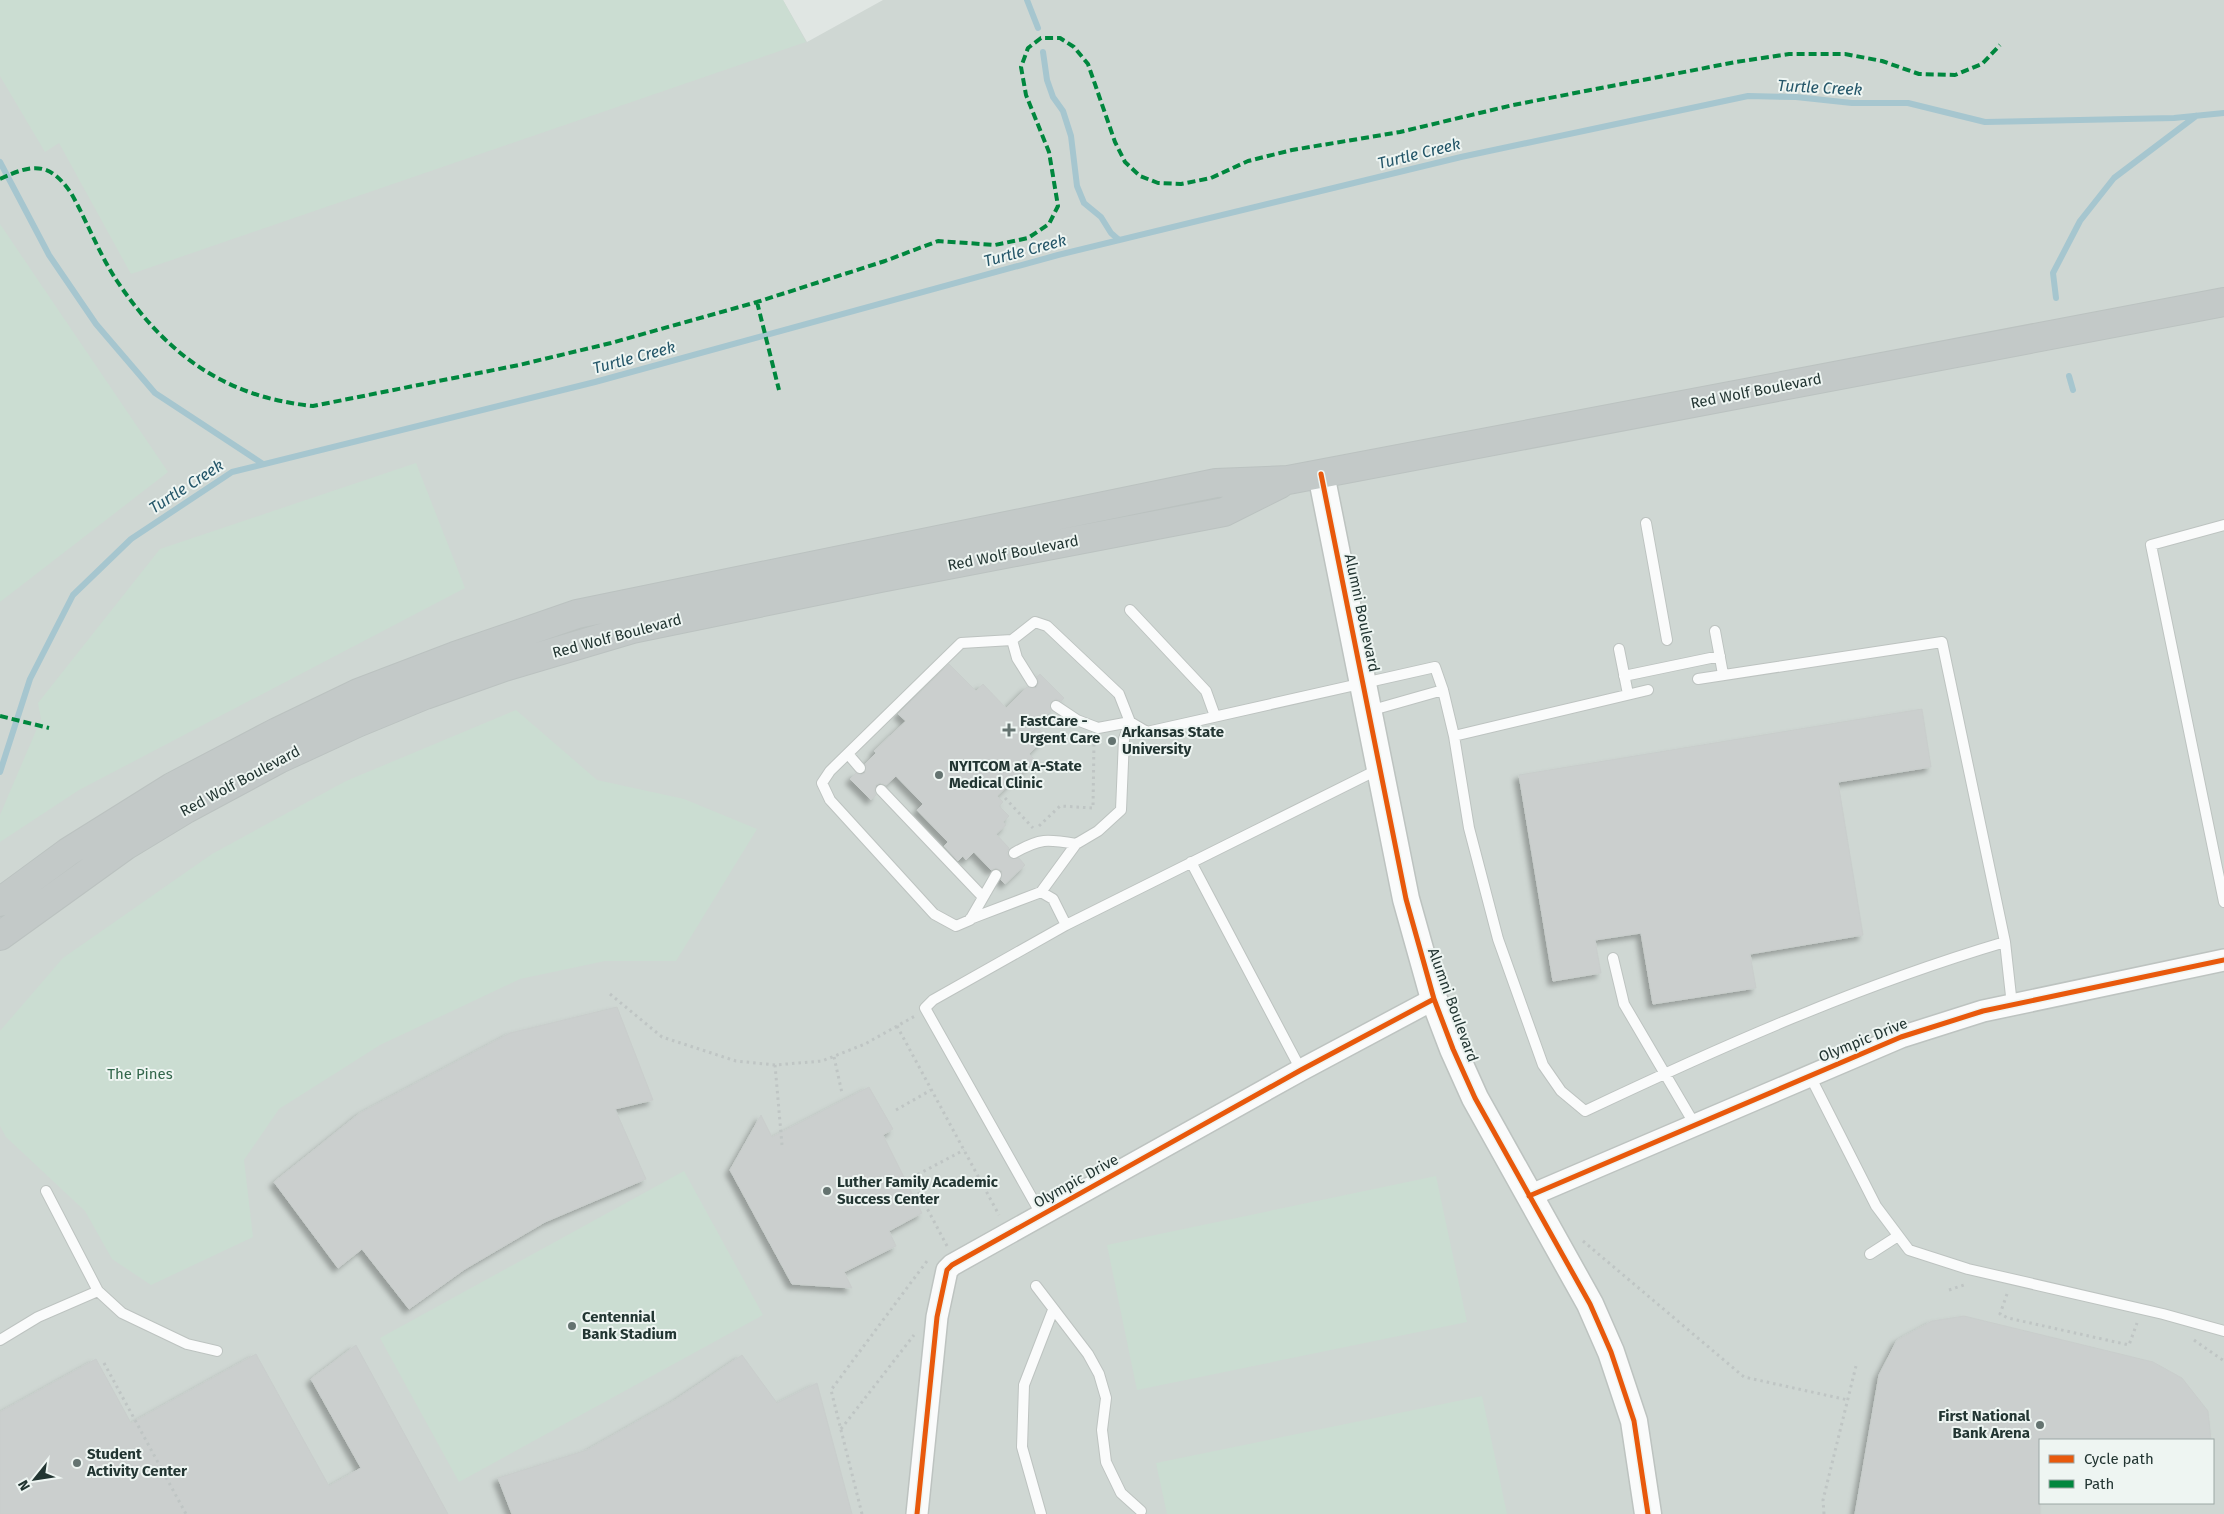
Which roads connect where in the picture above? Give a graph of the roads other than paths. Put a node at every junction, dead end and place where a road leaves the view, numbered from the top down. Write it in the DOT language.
graph roads {
  1 [pos="2224,302"];
  2 [pos="1321,474"];
  3 [pos="1288,480"];
  4 [pos="1646,523"];
  5 [pos="2224,525"];
  6 [pos="1130,610"];
  7 [pos="1715,631"];
  8 [pos="1012,640"];
  9 [pos="1667,640"];
  10 [pos="1619,649"];
  11 [pos="1720,656"];
  12 [pos="1724,674"];
  13 [pos="1624,676"];
  14 [pos="1698,679"];
  15 [pos="1032,682"];
  16 [pos="1363,682"];
  17 [pos="1443,690"];
  18 [pos="1648,690"];
  19 [pos="1628,694"];
  20 [pos="1056,706"];
  21 [pos="1369,711"];
  22 [pos="1215,716"];
  23 [pos="1130,722"];
  24 [pos="1454,736"];
  25 [pos="848,754"];
  26 [pos="860,768"];
  27 [pos="1381,768"];
  28 [pos="881,790"];
  29 [pos="1076,844"];
  30 [pos="1014,853"];
  31 [pos="1191,862"];
  32 [pos="996,875"];
  33 [pos="1041,892"];
  34 [pos="2224,895"];
  35 [pos="983,897"];
  36 [pos="0,902"];
  37 [pos="970,919"];
  38 [pos="1066,925"];
  39 [pos="0,936"];
  40 [pos="2005,942"];
  41 [pos="1613,958"];
  42 [pos="2224,960"];
  43 [pos="1434,999"];
  44 [pos="2012,1005"];
  45 [pos="1301,1070"];
  46 [pos="1665,1073"];
  47 [pos="1810,1076"];
  48 [pos="1695,1125"];
  49 [pos="46,1191"];
  50 [pos="1529,1196"];
  51 [pos="1041,1214"];
  52 [pos="1898,1236"];
  53 [pos="1870,1254"];
  54 [pos="1036,1286"];
  55 [pos="98,1291"];
  56 [pos="1053,1310"];
  57 [pos="2224,1331"];
  58 [pos="0,1340"];
  59 [pos="217,1351"];
  60 [pos="1141,1511"];
  61 [pos="917,1514"];
  62 [pos="1041,1514"];
  63 [pos="1648,1514"];
  1 -- 2 [label="highway, Red Wolf Boulevard"];
  2 -- 3 [label="highway, Red Wolf Boulevard"];
  2 -- 16 [label="street, Alumni Boulevard"];
  3 -- 36 [label="highway, Red Wolf Boulevard"];
  3 -- 39 [label="highway, Red Wolf Boulevard"];
  4 -- 9 [label="lane"];
  5 -- 34 [label="lane"];
  6 -- 22 [label="lane"];
  7 -- 11 [label="lane"];
  8 -- 15 [label="lane"];
  8 -- 23 [label="lane"];
  8 -- 25 [label="lane"];
  10 -- 13 [label="lane"];
  11 -- 12 [label="lane"];
  11 -- 13 [label="lane"];
  12 -- 14 [label="lane"];
  12 -- 40 [label="lane"];
  13 -- 19 [label="lane"];
  16 -- 17 [label="lane"];
  16 -- 21 [label="street, Alumni Boulevard"];
  16 -- 22 [label="lane"];
  17 -- 21 [label="lane"];
  17 -- 24 [label="lane"];
  18 -- 19 [label="lane"];
  19 -- 24 [label="lane"];
  20 -- 23 [label="lane"];
  21 -- 27 [label="street, Alumni Boulevard"];
  22 -- 23 [label="lane"];
  23 -- 29 [label="lane"];
  24 -- 46 [label="lane"];
  25 -- 26 [label="lane"];
  25 -- 37 [label="lane"];
  27 -- 31 [label="lane"];
  27 -- 43 [label="street, Alumni Boulevard"];
  28 -- 35 [label="lane"];
  29 -- 30 [label="lane"];
  29 -- 33 [label="lane"];
  31 -- 38 [label="lane"];
  31 -- 45 [label="lane"];
  32 -- 35 [label="lane"];
  33 -- 37 [label="lane"];
  33 -- 38 [label="lane"];
  35 -- 37 [label="lane"];
  38 -- 51 [label="lane"];
  40 -- 44 [label="lane"];
  40 -- 46 [label="lane"];
  41 -- 46 [label="lane"];
  42 -- 44 [label="street, Olympic Drive"];
  43 -- 45 [label="street, Olympic Drive"];
  43 -- 50 [label="street, Alumni Boulevard"];
  44 -- 47 [label="street, Olympic Drive"];
  45 -- 51 [label="street, Olympic Drive"];
  46 -- 48 [label="lane"];
  47 -- 48 [label="street, Olympic Drive"];
  47 -- 52 [label="lane"];
  48 -- 50 [label="street, Olympic Drive"];
  49 -- 55 [label="lane"];
  50 -- 63 [label="street, Alumni Boulevard"];
  51 -- 61 [label="street, Olympic Drive"];
  52 -- 53 [label="lane"];
  52 -- 57 [label="lane"];
  54 -- 56 [label="lane"];
  55 -- 58 [label="lane"];
  55 -- 59 [label="lane"];
  56 -- 60 [label="lane"];
  56 -- 62 [label="lane"];
}
